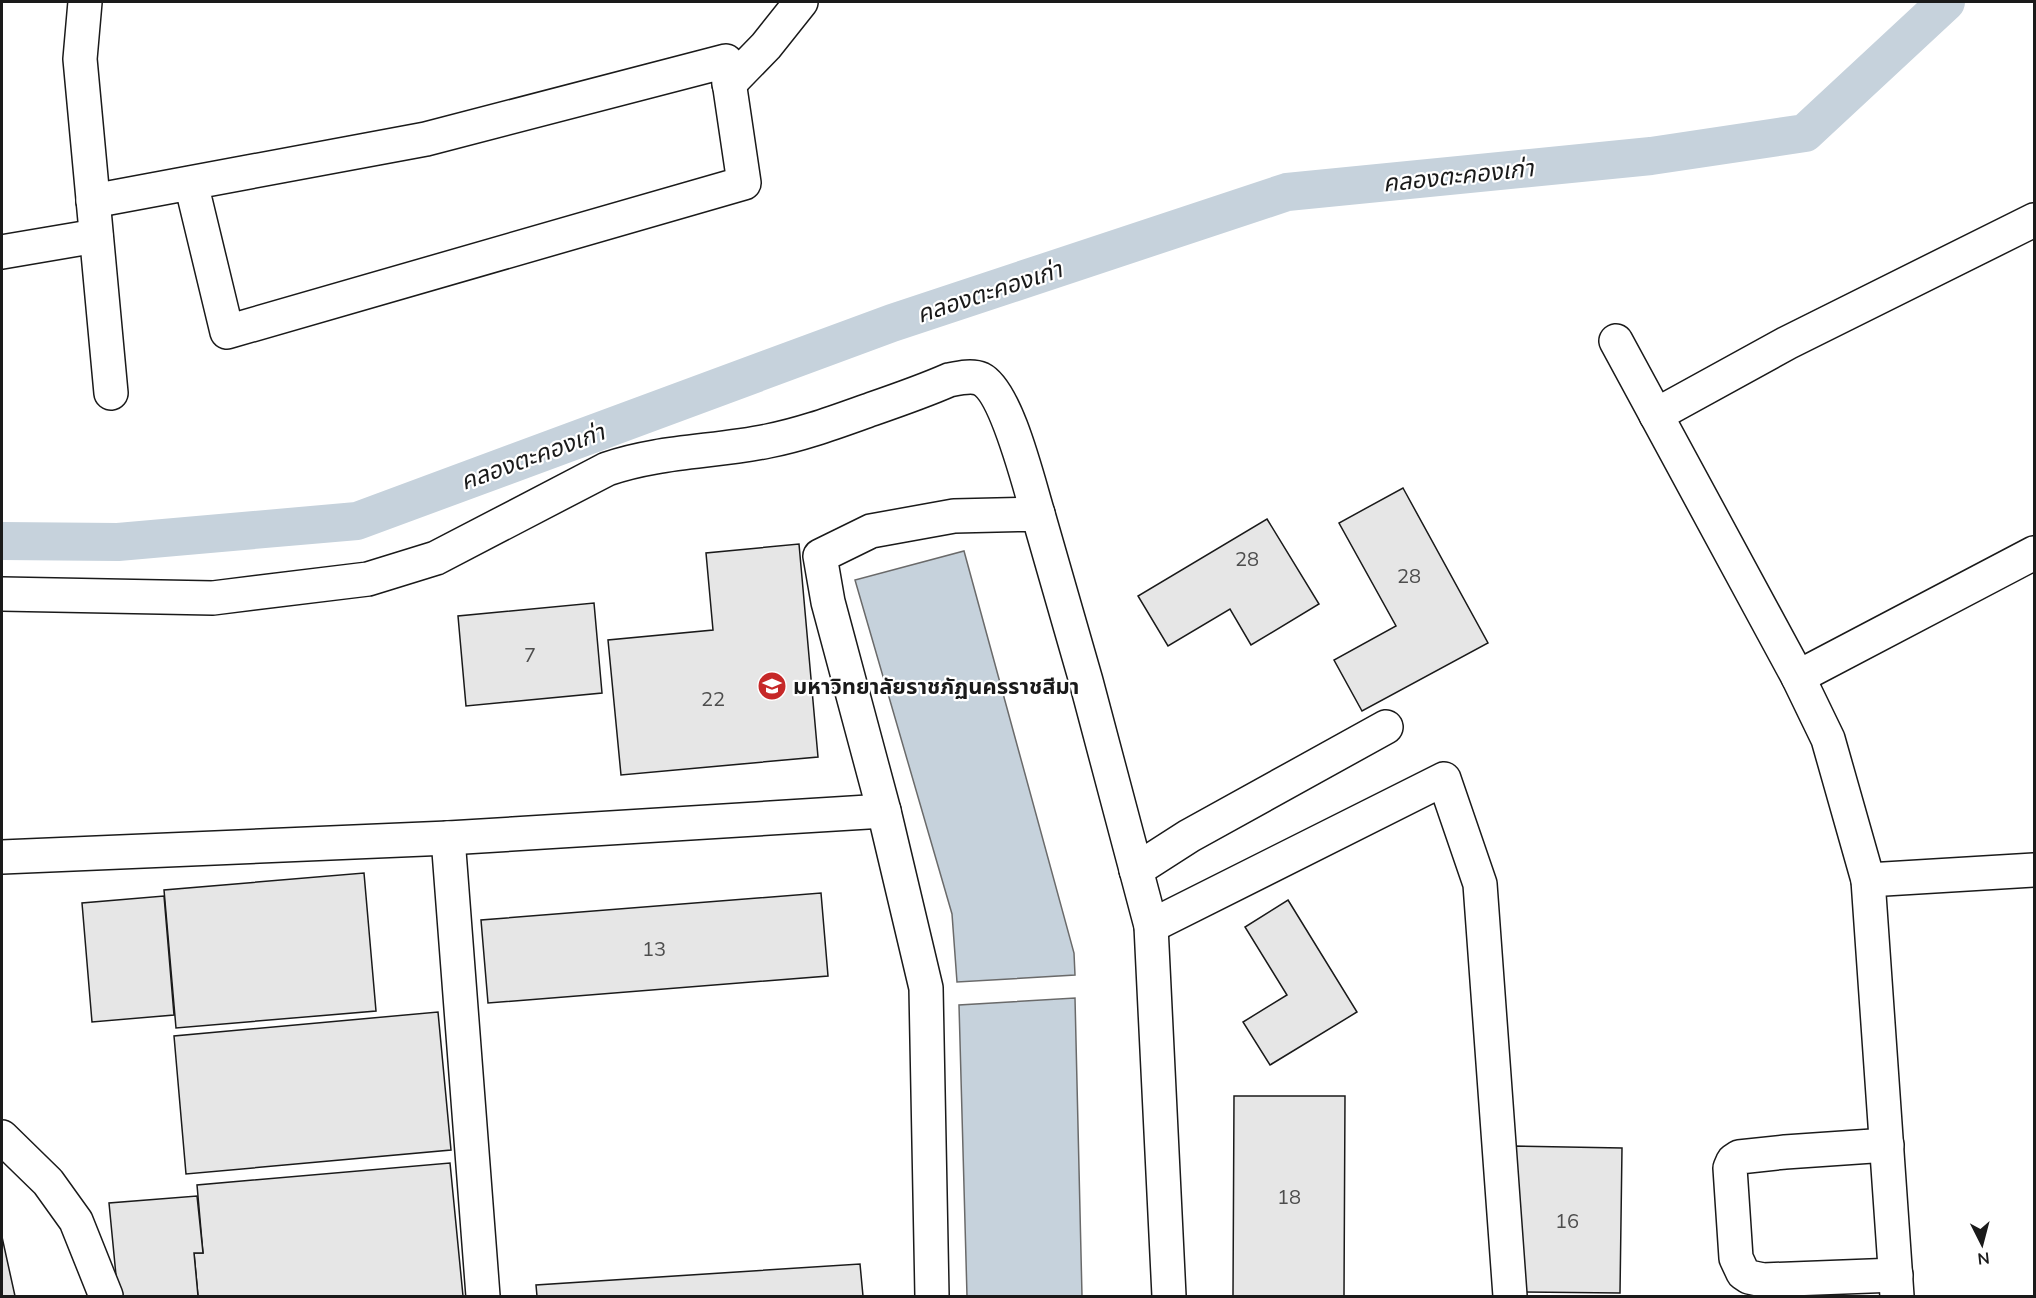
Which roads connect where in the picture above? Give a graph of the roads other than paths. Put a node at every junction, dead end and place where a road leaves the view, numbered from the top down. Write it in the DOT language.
graph roads {
  1 [pos="85,2"];
  2 [pos="801,2"];
  3 [pos="729,84"];
  4 [pos="191,183"];
  5 [pos="93,201"];
  6 [pos="2034,220"];
  7 [pos="96,236"];
  8 [pos="2,252"];
  9 [pos="1616,341"];
  10 [pos="111,393"];
  11 [pos="1656,415"];
  12 [pos="1038,514"];
  13 [pos="2034,553"];
  14 [pos="2,594"];
  15 [pos="1798,677"];
  16 [pos="1386,728"];
  17 [pos="884,811"];
  18 [pos="448,838"];
  19 [pos="2,857"];
  20 [pos="1136,870"];
  21 [pos="2034,870"];
  22 [pos="1868,880"];
  23 [pos="1151,926"];
  24 [pos="2,1137"];
  25 [pos="1887,1145"];
  26 [pos="1897,1286"];
  27 [pos="106,1296"];
  28 [pos="483,1296"];
  29 [pos="932,1296"];
  30 [pos="1169,1296"];
  31 [pos="1510,1296"];
  1 -- 5 [label="street"];
  2 -- 3 [label="street"];
  3 -- 4 [label="street"];
  3 -- 4 [label="street"];
  4 -- 5 [label="street"];
  5 -- 7 [label="street"];
  6 -- 11 [label="street"];
  7 -- 8 [label="street"];
  7 -- 10 [label="street"];
  9 -- 11 [label="street"];
  11 -- 15 [label="street"];
  12 -- 14 [label="street"];
  12 -- 17 [label="street"];
  12 -- 20 [label="street"];
  13 -- 15 [label="street"];
  15 -- 22 [label="street"];
  16 -- 20 [label="street"];
  17 -- 18 [label="street"];
  17 -- 29 [label="street"];
  18 -- 19 [label="street"];
  18 -- 28 [label="street"];
  20 -- 23 [label="street"];
  21 -- 22 [label="street"];
  22 -- 25 [label="street"];
  23 -- 30 [label="street"];
  23 -- 31 [label="street"];
  24 -- 27 [label="street"];
  25 -- 26 [label="street"];
  25 -- 26 [label="street"];
}
